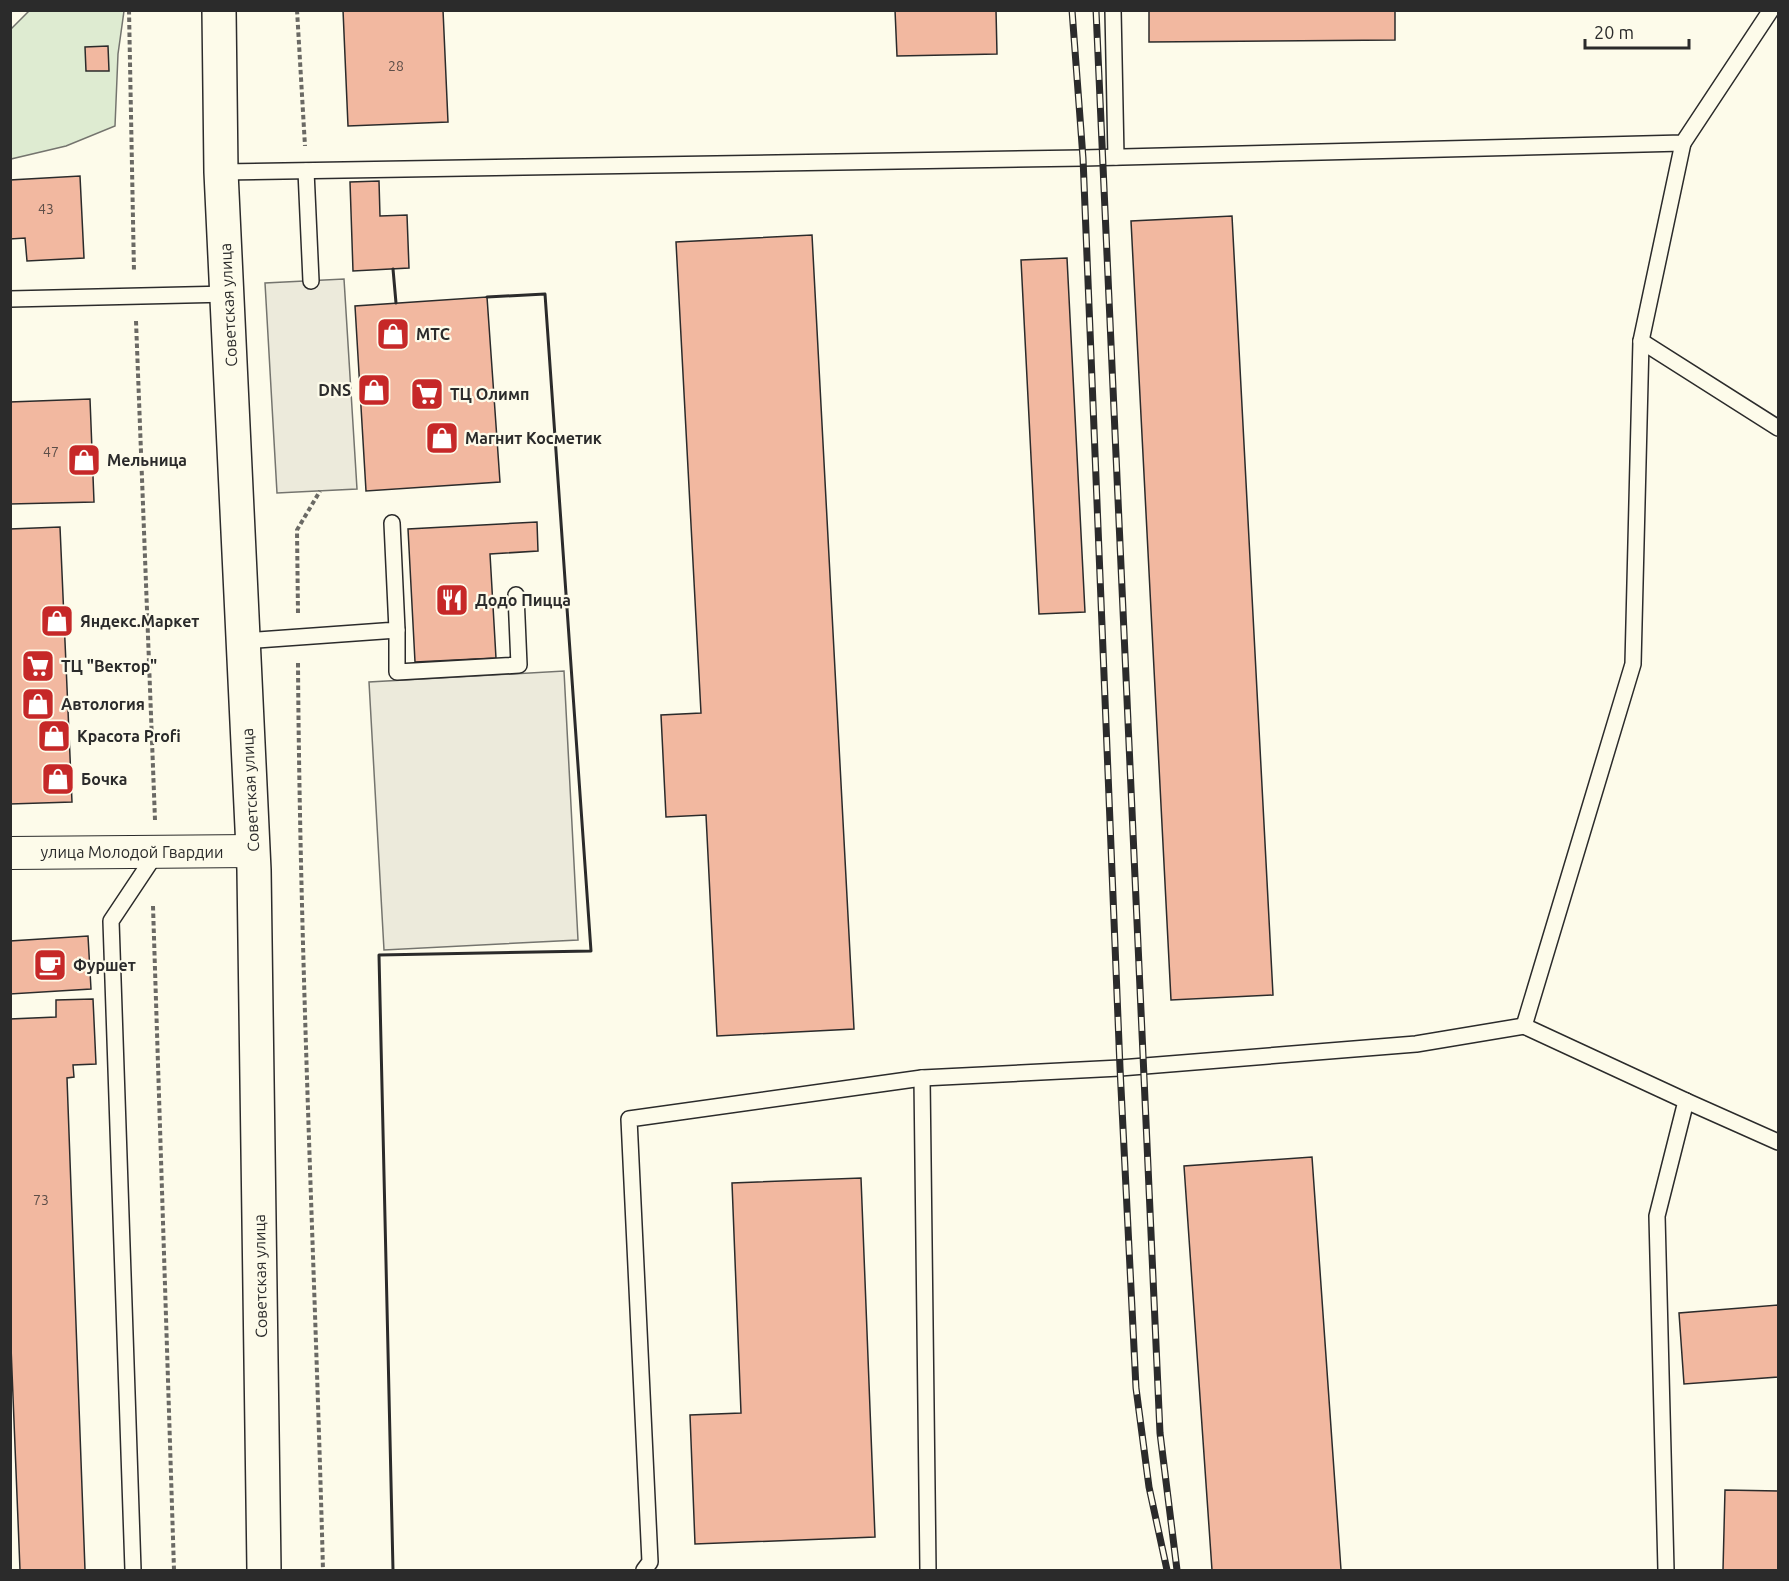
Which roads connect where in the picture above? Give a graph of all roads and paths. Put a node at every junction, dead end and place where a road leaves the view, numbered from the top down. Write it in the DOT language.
graph roads {
  1 [pos="129,10"];
  2 [pos="219,10"];
  3 [pos="297,10"];
  4 [pos="1113,10"];
  5 [pos="1771,10"];
  6 [pos="1683,143"];
  7 [pos="1116,157"];
  8 [pos="306,171"];
  9 [pos="221,172"];
  10 [pos="311,280"];
  11 [pos="229,294"];
  12 [pos="135,296"];
  13 [pos="10,299"];
  14 [pos="1641,341"];
  15 [pos="1779,428"];
  16 [pos="320,491"];
  17 [pos="392,523"];
  18 [pos="516,596"];
  19 [pos="397,630"];
  20 [pos="298,638"];
  21 [pos="243,641"];
  22 [pos="253,851"];
  23 [pos="157,852"];
  24 [pos="10,853"];
  25 [pos="1524,1026"];
  26 [pos="922,1078"];
  27 [pos="1686,1101"];
  28 [pos="1779,1142"];
  29 [pos="133,1570"];
  30 [pos="174,1570"];
  31 [pos="264,1570"];
  32 [pos="323,1570"];
  33 [pos="644,1570"];
  34 [pos="928,1570"];
  35 [pos="1666,1570"];
  1 -- 12 [label="path"];
  2 -- 9 [label="main road, Советская улица"];
  3 -- 8 [label="path"];
  4 -- 7 [label="lane"];
  5 -- 6 [label="lane"];
  6 -- 7 [label="lane"];
  6 -- 14 [label="lane"];
  7 -- 8 [label="lane"];
  8 -- 9 [label="lane"];
  8 -- 10 [label="lane"];
  9 -- 11 [label="main road, Советская улица"];
  11 -- 12 [label="lane"];
  11 -- 21 [label="main road, Советская улица"];
  12 -- 13 [label="lane"];
  12 -- 23 [label="path"];
  14 -- 15 [label="lane"];
  14 -- 25 [label="lane"];
  16 -- 20 [label="path"];
  17 -- 19 [label="lane"];
  18 -- 19 [label="lane"];
  19 -- 20 [label="lane"];
  20 -- 21 [label="lane"];
  20 -- 32 [label="path"];
  21 -- 22 [label="main road, Советская улица"];
  22 -- 23 [label="street, улица Молодой Гвардии"];
  22 -- 31 [label="main road, Советская улица"];
  23 -- 24 [label="street, улица Молодой Гвардии"];
  23 -- 29 [label="lane"];
  23 -- 30 [label="path"];
  25 -- 26 [label="lane"];
  25 -- 27 [label="lane"];
  26 -- 33 [label="lane"];
  26 -- 34 [label="lane"];
  27 -- 28 [label="lane"];
  27 -- 35 [label="lane"];
}
